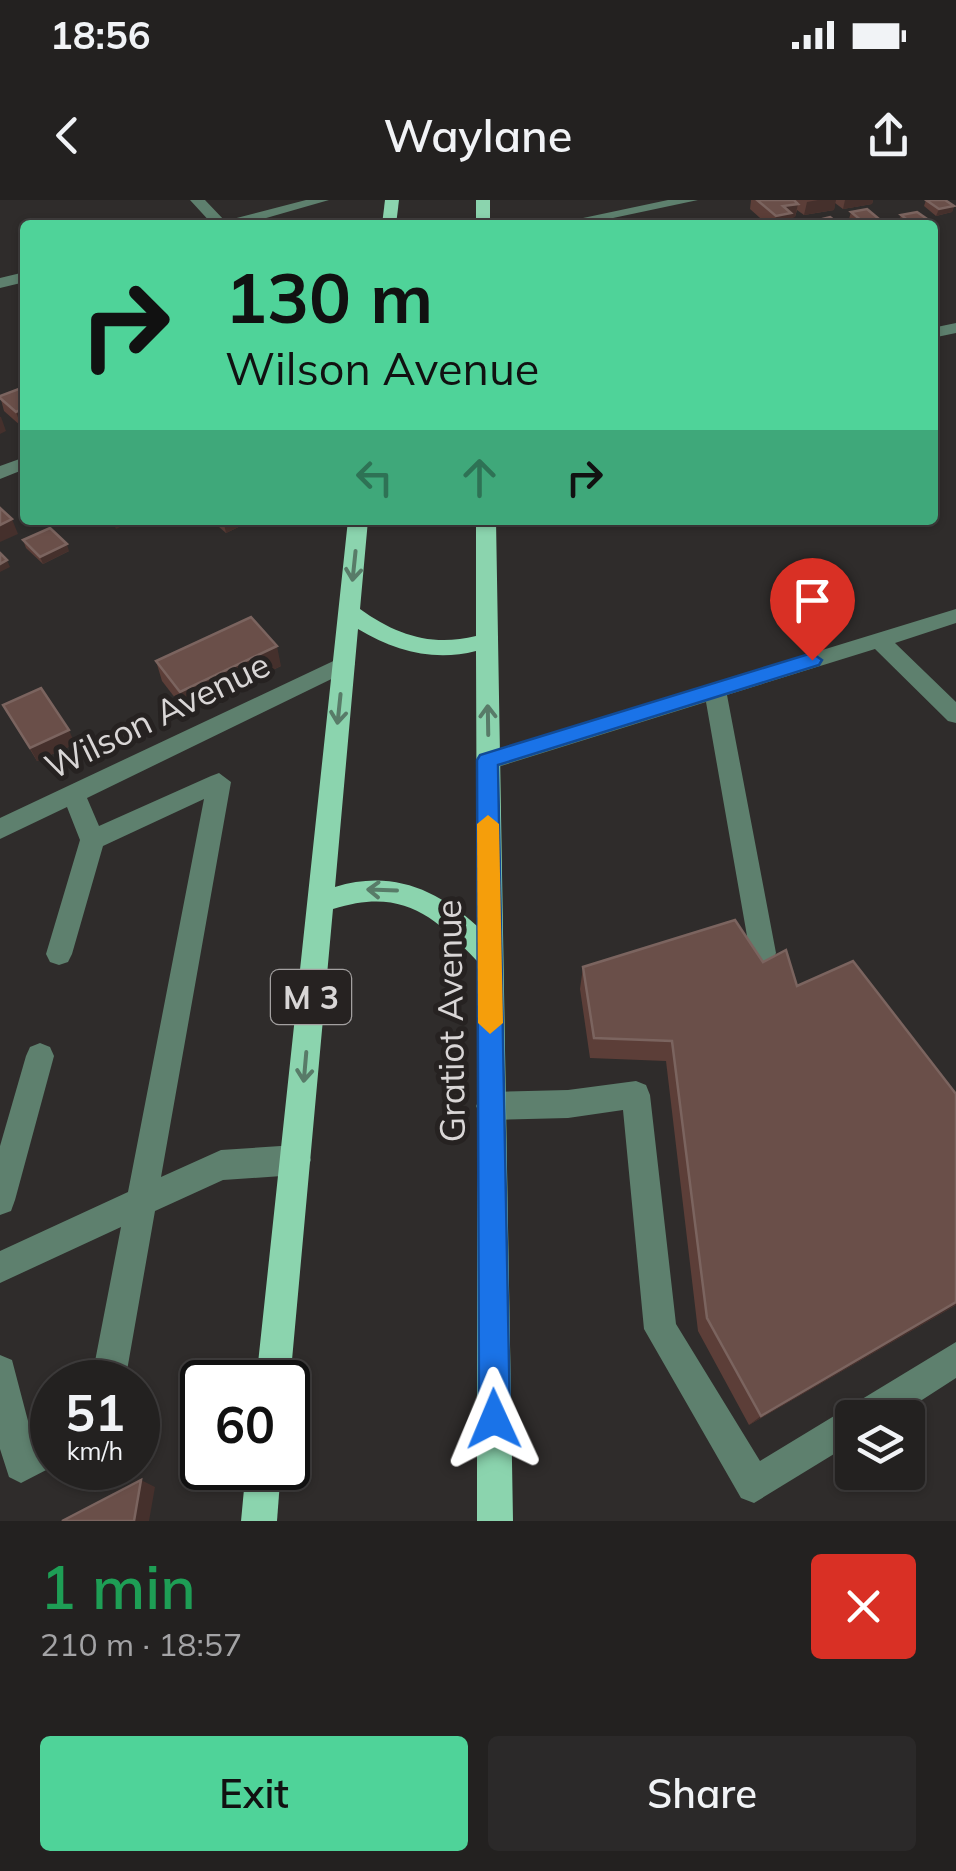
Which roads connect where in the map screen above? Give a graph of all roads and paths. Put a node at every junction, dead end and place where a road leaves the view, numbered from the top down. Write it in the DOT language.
graph roads {
  1 [pos="197,200"];
  2 [pos="322,200"];
  3 [pos="690,200"];
  4 [pos="640,209"];
  5 [pos="277,218"];
  6 [pos="218,220"];
  7 [pos="583,220"];
  8 [pos="652,220"];
  9 [pos="358,525"];
  10 [pos="486,525"];
  11 [pos="349,612"];
  12 [pos="956,616"];
  13 [pos="878,639"];
  14 [pos="487,641"];
  15 [pos="344,664"];
  16 [pos="715,690"];
  17 [pos="956,714"];
  18 [pos="488,760"];
  19 [pos="74,794"];
  20 [pos="0,829"];
  21 [pos="92,840"];
  22 [pos="321,902"];
  23 [pos="764,953"];
  24 [pos="59,954"];
  25 [pos="490,957"];
  26 [pos="40,1056"];
  27 [pos="491,1106"];
  28 [pos="296,1160"];
  29 [pos="0,1200"];
  30 [pos="141,1202"];
  31 [pos="0,1267"];
  32 [pos="956,1359"];
  33 [pos="112,1360"];
  34 [pos="275,1360"];
  35 [pos="0,1372"];
  36 [pos="891,1400"];
  37 [pos="835,1435"];
  38 [pos="30,1460"];
  39 [pos="262,1490"];
  40 [pos="258,1521"];
  41 [pos="495,1521"];
  1 -- 6 [label="street"];
  2 -- 5 [label="street"];
  3 -- 4 [label="street"];
  4 -- 7 [label="street"];
  4 -- 8 [label="street"];
  9 -- 11 [label="main road, M 3, one-way"];
  10 -- 14 [label="main road, Gratiot Avenue"];
  11 -- 14 [label="main road"];
  11 -- 15 [label="main road, M 3"];
  12 -- 13 [label="street"];
  13 -- 16 [label="street"];
  13 -- 17 [label="street"];
  18 -- 14 [label="main road, Gratiot Avenue, one-way"];
  15 -- 19 [label="street, Wilson Avenue"];
  15 -- 22 [label="main road, M 3, one-way"];
  16 -- 18 [label="street"];
  16 -- 23 [label="street"];
  18 -- 25 [label="main road, Gratiot Avenue"];
  19 -- 20 [label="street, Wilson Avenue"];
  19 -- 21 [label="street"];
  21 -- 24 [label="street"];
  21 -- 30 [label="street"];
  25 -- 22 [label="main road, one-way"];
  22 -- 28 [label="main road, M 3, one-way"];
  25 -- 27 [label="main road, Gratiot Avenue"];
  26 -- 29 [label="street"];
  27 -- 37 [label="street"];
  27 -- 41 [label="main road, Gratiot Avenue"];
  28 -- 30 [label="street"];
  28 -- 34 [label="main road, M 3"];
  30 -- 31 [label="street"];
  30 -- 33 [label="street"];
  32 -- 36 [label="street"];
  35 -- 38 [label="street"];
  39 -- 40 [label="main road"];
}
